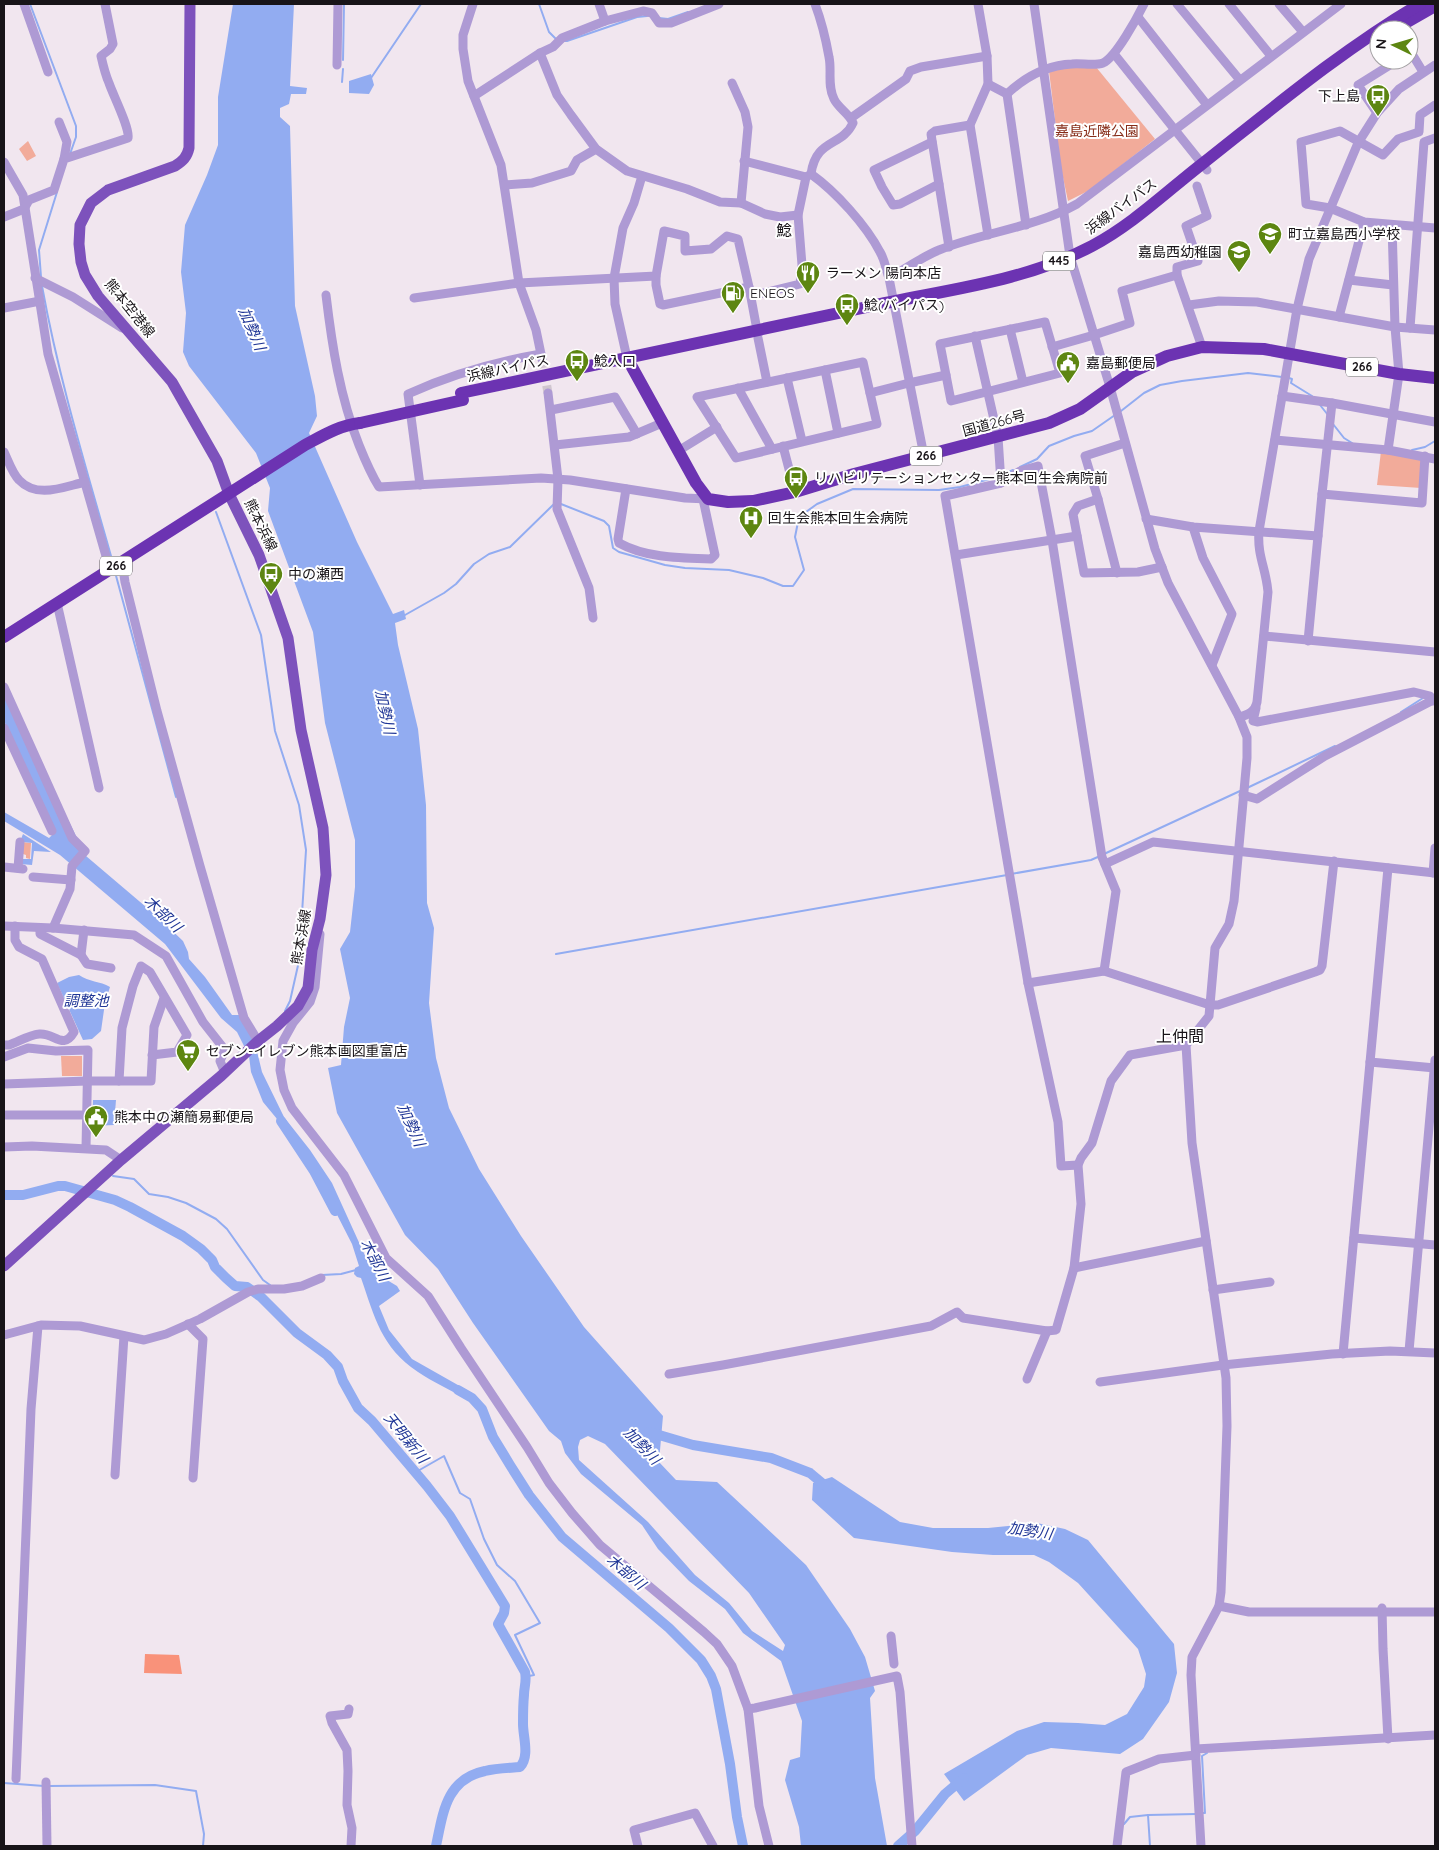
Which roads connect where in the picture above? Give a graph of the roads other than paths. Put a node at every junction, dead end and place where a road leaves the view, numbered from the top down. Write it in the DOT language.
graph roads {
  1 [pos="24,4"];
  2 [pos="105,4"];
  3 [pos="190,4"];
  4 [pos="338,4"];
  5 [pos="473,4"];
  6 [pos="599,4"];
  7 [pos="719,4"];
  8 [pos="815,4"];
  9 [pos="978,4"];
  10 [pos="1034,4"];
  11 [pos="1144,4"];
  12 [pos="1177,4"];
  13 [pos="1229,4"];
  14 [pos="1279,4"];
  15 [pos="1420,4"];
  16 [pos="1335,5"];
  17 [pos="1435,6"];
  18 [pos="1138,17"];
  19 [pos="1403,20"];
  20 [pos="1408,20"];
  21 [pos="605,21"];
  22 [pos="1303,32"];
  23 [pos="1369,42"];
  24 [pos="1369,45"];
  25 [pos="540,53"];
  26 [pos="1115,55"];
  27 [pos="987,56"];
  28 [pos="1271,56"];
  29 [pos="336,64"];
  30 [pos="1435,65"];
  31 [pos="1419,66"];
  32 [pos="1044,69"];
  33 [pos="1382,70"];
  34 [pos="48,72"];
  35 [pos="1423,72"];
  36 [pos="1239,79"];
  37 [pos="732,83"];
  38 [pos="988,84"];
  39 [pos="1007,94"];
  40 [pos="474,96"];
  41 [pos="1206,105"];
  42 [pos="1435,105"];
  43 [pos="1377,113"];
  44 [pos="851,118"];
  45 [pos="59,122"];
  46 [pos="970,125"];
  47 [pos="1176,129"];
  48 [pos="1435,138"];
  49 [pos="932,142"];
  50 [pos="1358,143"];
  51 [pos="596,149"];
  52 [pos="69,157"];
  53 [pos="744,161"];
  54 [pos="4,162"];
  55 [pos="1204,167"];
  56 [pos="809,175"];
  57 [pos="642,176"];
  58 [pos="940,184"];
  59 [pos="505,185"];
  60 [pos="1197,186"];
  61 [pos="741,203"];
  62 [pos="1330,208"];
  63 [pos="24,209"];
  64 [pos="1064,212"];
  65 [pos="798,215"];
  66 [pos="4,217"];
  67 [pos="1364,222"];
  68 [pos="1026,225"];
  69 [pos="1392,225"];
  70 [pos="1418,227"];
  71 [pos="1435,228"];
  72 [pos="988,235"];
  73 [pos="949,247"];
  74 [pos="1071,260"];
  75 [pos="1176,275"];
  76 [pos="656,276"];
  77 [pos="36,278"];
  78 [pos="614,278"];
  79 [pos="889,278"];
  80 [pos="1348,280"];
  81 [pos="519,283"];
  82 [pos="1393,285"];
  83 [pos="750,291"];
  84 [pos="326,295"];
  85 [pos="414,298"];
  86 [pos="40,301"];
  87 [pos="894,305"];
  88 [pos="1188,305"];
  89 [pos="4,308"];
  90 [pos="1297,309"];
  91 [pos="1339,317"];
  92 [pos="1395,327"];
  93 [pos="1410,328"];
  94 [pos="1010,329"];
  95 [pos="126,330"];
  96 [pos="1435,330"];
  97 [pos="757,334"];
  98 [pos="1094,335"];
  99 [pos="975,336"];
  100 [pos="1202,346"];
  101 [pos="1052,347"];
  102 [pos="1289,353"];
  103 [pos="628,361"];
  104 [pos="825,370"];
  105 [pos="1400,374"];
  106 [pos="946,375"];
  107 [pos="787,378"];
  108 [pos="1435,378"];
  109 [pos="767,382"];
  110 [pos="909,382"];
  111 [pos="1023,382"];
  112 [pos="1110,387"];
  113 [pos="738,388"];
  114 [pos="988,392"];
  115 [pos="548,393"];
  116 [pos="870,393"];
  117 [pos="1282,396"];
  118 [pos="1332,403"];
  119 [pos="551,410"];
  120 [pos="1393,414"];
  121 [pos="357,421"];
  122 [pos="1435,422"];
  123 [pos="662,423"];
  124 [pos="717,427"];
  125 [pos="838,433"];
  126 [pos="637,434"];
  127 [pos="998,437"];
  128 [pos="1276,440"];
  129 [pos="802,441"];
  130 [pos="1125,443"];
  131 [pos="1328,445"];
  132 [pos="555,446"];
  133 [pos="783,446"];
  134 [pos="772,449"];
  135 [pos="1388,450"];
  136 [pos="678,451"];
  137 [pos="4,452"];
  138 [pos="924,456"];
  139 [pos="1425,456"];
  140 [pos="1435,459"];
  141 [pos="558,479"];
  142 [pos="86,482"];
  143 [pos="1001,483"];
  144 [pos="420,486"];
  145 [pos="626,489"];
  146 [pos="232,492"];
  147 [pos="795,492"];
  148 [pos="1322,494"];
  149 [pos="706,499"];
  150 [pos="1098,500"];
  151 [pos="1146,519"];
  152 [pos="1193,527"];
  153 [pos="1260,531"];
  154 [pos="1077,536"];
  155 [pos="1318,536"];
  156 [pos="1052,540"];
  157 [pos="956,555"];
  158 [pos="122,562"];
  159 [pos="1162,567"];
  160 [pos="110,570"];
  161 [pos="1117,573"];
  162 [pos="57,603"];
  163 [pos="593,618"];
  164 [pos="1264,636"];
  165 [pos="4,637"];
  166 [pos="1308,641"];
  167 [pos="1435,652"];
  168 [pos="1212,665"];
  169 [pos="4,687"];
  170 [pos="1434,700"];
  171 [pos="1256,708"];
  172 [pos="1239,716"];
  173 [pos="4,728"];
  174 [pos="99,788"];
  175 [pos="1243,795"];
  176 [pos="52,831"];
  177 [pos="20,842"];
  178 [pos="1435,848"];
  179 [pos="1239,851"];
  180 [pos="1334,861"];
  181 [pos="1105,864"];
  182 [pos="4,867"];
  183 [pos="1388,868"];
  184 [pos="1434,873"];
  185 [pos="33,877"];
  186 [pos="71,880"];
  187 [pos="320,918"];
  188 [pos="4,926"];
  189 [pos="14,926"];
  190 [pos="40,928"];
  191 [pos="53,928"];
  192 [pos="84,930"];
  193 [pos="81,955"];
  194 [pos="111,968"];
  195 [pos="1104,971"];
  196 [pos="1028,983"];
  197 [pos="164,998"];
  198 [pos="1210,1005"];
  199 [pos="258,1041"];
  200 [pos="4,1045"];
  201 [pos="1186,1045"];
  202 [pos="152,1054"];
  203 [pos="4,1057"];
  204 [pos="1370,1062"];
  205 [pos="1435,1065"];
  206 [pos="225,1073"];
  207 [pos="87,1081"];
  208 [pos="119,1081"];
  209 [pos="4,1084"];
  210 [pos="87,1115"];
  211 [pos="4,1116"];
  212 [pos="4,1147"];
  213 [pos="86,1148"];
  214 [pos="122,1160"];
  215 [pos="1078,1165"];
  216 [pos="1354,1238"];
  217 [pos="1206,1241"];
  218 [pos="1420,1244"];
  219 [pos="1435,1245"];
  220 [pos="4,1266"];
  221 [pos="1074,1268"];
  222 [pos="321,1278"];
  223 [pos="1270,1282"];
  224 [pos="1212,1290"];
  225 [pos="188,1324"];
  226 [pos="38,1326"];
  227 [pos="1046,1331"];
  228 [pos="4,1335"];
  229 [pos="124,1336"];
  230 [pos="1409,1351"];
  231 [pos="1435,1353"];
  232 [pos="1343,1354"];
  233 [pos="1223,1365"];
  234 [pos="669,1374"];
  235 [pos="1027,1379"];
  236 [pos="1100,1382"];
  237 [pos="115,1475"];
  238 [pos="193,1478"];
  239 [pos="1219,1606"];
  240 [pos="1435,1611"];
  241 [pos="1381,1613"];
  242 [pos="891,1636"];
  243 [pos="894,1664"];
  244 [pos="349,1709"];
  245 [pos="752,1709"];
  246 [pos="1435,1735"];
  247 [pos="1388,1739"];
  248 [pos="1196,1752"];
  249 [pos="16,1779"];
  250 [pos="46,1782"];
  251 [pos="47,1846"];
  252 [pos="351,1846"];
  253 [pos="638,1846"];
  254 [pos="714,1846"];
  255 [pos="769,1846"];
  256 [pos="912,1846"];
  257 [pos="1117,1846"];
  258 [pos="1202,1846"];
  1 -- 34 [label="street"];
  2 -- 52 [label="street"];
  3 -- 95 [label="main road, 熊本空港線"];
  4 -- 29 [label="street"];
  5 -- 40 [label="street"];
  6 -- 21 [label="street"];
  7 -- 21 [label="street"];
  8 -- 44 [label="street"];
  9 -- 27 [label="street"];
  10 -- 32 [label="street"];
  11 -- 18 [label="street"];
  12 -- 36 [label="street"];
  13 -- 28 [label="street"];
  14 -- 22 [label="street"];
  15 -- 19 [label="highway, 浜線バイパス / 445"];
  16 -- 22 [label="street"];
  17 -- 20 [label="highway, 浜線バイパス / 445"];
  18 -- 26 [label="street"];
  18 -- 41 [label="street"];
  21 -- 25 [label="street"];
  22 -- 28 [label="street"];
  23 -- 55 [label="highway, 浜線バイパス / 445"];
  24 -- 55 [label="highway, 浜線バイパス / 445"];
  25 -- 40 [label="street"];
  25 -- 51 [label="street"];
  26 -- 32 [label="street"];
  26 -- 47 [label="street"];
  27 -- 38 [label="street"];
  27 -- 44 [label="street"];
  28 -- 36 [label="street"];
  30 -- 35 [label="street"];
  31 -- 35 [label="street"];
  32 -- 39 [label="street"];
  32 -- 64 [label="street"];
  33 -- 43 [label="street"];
  35 -- 43 [label="street"];
  36 -- 41 [label="street"];
  37 -- 53 [label="street"];
  38 -- 39 [label="street"];
  38 -- 46 [label="street"];
  39 -- 68 [label="street"];
  40 -- 59 [label="street"];
  41 -- 47 [label="street"];
  42 -- 50 [label="street"];
  43 -- 50 [label="street"];
  44 -- 56 [label="street"];
  45 -- 52 [label="street"];
  46 -- 49 [label="street"];
  46 -- 72 [label="street"];
  47 -- 55 [label="street"];
  47 -- 64 [label="street"];
  48 -- 70 [label="street"];
  49 -- 58 [label="street"];
  49 -- 58 [label="street"];
  50 -- 62 [label="street"];
  50 -- 62 [label="street"];
  51 -- 57 [label="street"];
  51 -- 59 [label="street"];
  52 -- 63 [label="street"];
  53 -- 56 [label="street"];
  53 -- 61 [label="street"];
  54 -- 63 [label="street"];
  55 -- 74 [label="highway, 浜線バイパス / 445"];
  56 -- 65 [label="street"];
  56 -- 79 [label="street"];
  57 -- 61 [label="street"];
  57 -- 78 [label="street"];
  58 -- 73 [label="street"];
  59 -- 81 [label="street"];
  60 -- 75 [label="street"];
  61 -- 65 [label="street"];
  62 -- 67 [label="street"];
  62 -- 90 [label="street"];
  63 -- 66 [label="street"];
  63 -- 77 [label="street"];
  64 -- 68 [label="street"];
  64 -- 74 [label="street"];
  65 -- 83 [label="street"];
  67 -- 69 [label="street"];
  67 -- 80 [label="street"];
  68 -- 72 [label="street"];
  69 -- 70 [label="street"];
  69 -- 82 [label="street"];
  70 -- 71 [label="street"];
  70 -- 93 [label="street"];
  72 -- 73 [label="street"];
  73 -- 79 [label="street"];
  74 -- 87 [label="highway, 浜線バイパス / 445"];
  74 -- 98 [label="street"];
  75 -- 88 [label="street"];
  75 -- 98 [label="street"];
  76 -- 78 [label="street"];
  76 -- 83 [label="street"];
  76 -- 83 [label="street"];
  77 -- 86 [label="street"];
  77 -- 95 [label="street"];
  78 -- 81 [label="street"];
  78 -- 103 [label="street"];
  79 -- 87 [label="street"];
  80 -- 82 [label="street"];
  80 -- 91 [label="street"];
  81 -- 85 [label="street"];
  81 -- 144 [label="street"];
  82 -- 92 [label="street"];
  83 -- 97 [label="street"];
  84 -- 121 [label="street"];
  86 -- 89 [label="street"];
  86 -- 142 [label="street"];
  87 -- 97 [label="highway, 浜線バイパス / 445"];
  87 -- 110 [label="street"];
  88 -- 90 [label="street"];
  88 -- 100 [label="street"];
  90 -- 91 [label="street"];
  90 -- 102 [label="street"];
  91 -- 92 [label="street"];
  92 -- 93 [label="street"];
  92 -- 105 [label="street"];
  93 -- 96 [label="street"];
  94 -- 99 [label="street"];
  94 -- 101 [label="street"];
  94 -- 111 [label="street"];
  95 -- 146 [label="main road, 熊本空港線"];
  97 -- 103 [label="highway, 浜線バイパス / 445"];
  97 -- 109 [label="street"];
  98 -- 101 [label="street"];
  98 -- 112 [label="street"];
  99 -- 106 [label="street"];
  99 -- 114 [label="street"];
  100 -- 102 [label="highway, 国道266号 / 266"];
  100 -- 112 [label="highway, 国道266号 / 266"];
  101 -- 111 [label="street"];
  102 -- 105 [label="highway, 国道266号 / 266"];
  102 -- 117 [label="street"];
  103 -- 121 [label="highway, 浜線バイパス / 266"];
  103 -- 123 [label="highway"];
  104 -- 107 [label="street"];
  104 -- 116 [label="street"];
  104 -- 125 [label="street"];
  105 -- 108 [label="highway, 国道266号 / 266"];
  105 -- 120 [label="street"];
  106 -- 110 [label="street"];
  106 -- 114 [label="street"];
  107 -- 109 [label="street"];
  107 -- 129 [label="street"];
  109 -- 113 [label="street"];
  110 -- 116 [label="street"];
  110 -- 138 [label="street"];
  111 -- 114 [label="street"];
  112 -- 127 [label="highway, 国道266号 / 266"];
  112 -- 130 [label="street"];
  113 -- 124 [label="street"];
  113 -- 134 [label="street"];
  114 -- 127 [label="street"];
  115 -- 119 [label="street"];
  116 -- 125 [label="street"];
  117 -- 118 [label="street"];
  117 -- 128 [label="street"];
  118 -- 120 [label="street"];
  118 -- 131 [label="street"];
  119 -- 126 [label="street"];
  119 -- 132 [label="street"];
  120 -- 122 [label="street"];
  120 -- 135 [label="street"];
  121 -- 144 [label="street"];
  121 -- 146 [label="highway, 浜線バイパス / 266"];
  123 -- 126 [label="street"];
  123 -- 136 [label="highway"];
  124 -- 134 [label="street"];
  124 -- 136 [label="street"];
  125 -- 129 [label="street"];
  126 -- 132 [label="street"];
  127 -- 138 [label="highway, 国道266号 / 266"];
  127 -- 143 [label="street"];
  128 -- 131 [label="street"];
  128 -- 153 [label="street"];
  129 -- 133 [label="street"];
  130 -- 150 [label="street"];
  130 -- 151 [label="street"];
  131 -- 135 [label="street"];
  131 -- 148 [label="street"];
  132 -- 141 [label="street"];
  133 -- 134 [label="street"];
  133 -- 147 [label="street"];
  135 -- 139 [label="street"];
  136 -- 149 [label="highway"];
  137 -- 142 [label="street"];
  138 -- 147 [label="highway, 国道266号 / 266"];
  139 -- 140 [label="street"];
  139 -- 148 [label="street"];
  141 -- 144 [label="street"];
  141 -- 145 [label="street"];
  141 -- 163 [label="street"];
  142 -- 160 [label="street"];
  143 -- 156 [label="street"];
  143 -- 157 [label="street"];
  145 -- 149 [label="street"];
  145 -- 149 [label="street"];
  146 -- 158 [label="highway, 浜線バイパス / 266"];
  146 -- 187 [label="main road, 熊本浜線"];
  147 -- 149 [label="highway, 国道266号 / 266"];
  148 -- 155 [label="street"];
  150 -- 154 [label="street"];
  150 -- 161 [label="street"];
  151 -- 152 [label="street"];
  151 -- 159 [label="street"];
  152 -- 153 [label="street"];
  152 -- 168 [label="street"];
  153 -- 155 [label="street"];
  153 -- 164 [label="street"];
  154 -- 156 [label="street"];
  154 -- 161 [label="street"];
  155 -- 166 [label="street"];
  156 -- 157 [label="street"];
  156 -- 181 [label="street"];
  157 -- 196 [label="street"];
  158 -- 160 [label="highway, 浜線バイパス / 266"];
  158 -- 199 [label="street"];
  159 -- 161 [label="street"];
  159 -- 168 [label="street"];
  160 -- 162 [label="highway, 浜線バイパス / 266"];
  162 -- 165 [label="highway, 浜線バイパス / 266"];
  162 -- 174 [label="street"];
  164 -- 166 [label="street"];
  164 -- 171 [label="street"];
  166 -- 167 [label="street"];
  168 -- 172 [label="street"];
  169 -- 186 [label="street"];
  170 -- 171 [label="street"];
  170 -- 175 [label="street"];
  171 -- 172 [label="street"];
  172 -- 175 [label="street"];
  173 -- 176 [label="street"];
  175 -- 179 [label="street"];
  177 -- 182 [label="street"];
  178 -- 184 [label="street"];
  179 -- 180 [label="street"];
  179 -- 181 [label="street"];
  179 -- 198 [label="street"];
  180 -- 183 [label="street"];
  180 -- 198 [label="street"];
  181 -- 195 [label="street"];
  183 -- 184 [label="street"];
  183 -- 204 [label="street"];
  185 -- 186 [label="street"];
  186 -- 191 [label="street"];
  187 -- 199 [label="main road, 熊本浜線"];
  187 -- 245 [label="street"];
  188 -- 189 [label="street"];
  189 -- 190 [label="street"];
  189 -- 200 [label="street"];
  190 -- 191 [label="street"];
  190 -- 193 [label="street"];
  191 -- 192 [label="street"];
  192 -- 193 [label="street"];
  192 -- 206 [label="street"];
  193 -- 194 [label="street"];
  195 -- 196 [label="street"];
  195 -- 198 [label="street"];
  196 -- 215 [label="street"];
  197 -- 202 [label="street"];
  197 -- 202 [label="street"];
  197 -- 208 [label="street"];
  198 -- 201 [label="street"];
  199 -- 206 [label="main road, 熊本浜線"];
  201 -- 215 [label="street"];
  201 -- 217 [label="street"];
  202 -- 208 [label="street"];
  203 -- 207 [label="street"];
  204 -- 205 [label="street"];
  204 -- 216 [label="street"];
  205 -- 218 [label="street"];
  206 -- 214 [label="main road, 熊本浜線"];
  207 -- 208 [label="street"];
  207 -- 209 [label="street"];
  207 -- 210 [label="street"];
  210 -- 211 [label="street"];
  210 -- 213 [label="street"];
  212 -- 213 [label="street"];
  213 -- 214 [label="street"];
  214 -- 220 [label="main road, 熊本浜線"];
  215 -- 221 [label="street"];
  216 -- 218 [label="street"];
  216 -- 232 [label="street"];
  217 -- 221 [label="street"];
  217 -- 224 [label="street"];
  218 -- 219 [label="street"];
  218 -- 230 [label="street"];
  221 -- 227 [label="street"];
  222 -- 225 [label="street"];
  223 -- 224 [label="street"];
  224 -- 233 [label="street"];
  225 -- 229 [label="street"];
  225 -- 238 [label="street"];
  226 -- 228 [label="street"];
  226 -- 229 [label="street"];
  226 -- 249 [label="street"];
  227 -- 234 [label="street"];
  227 -- 235 [label="street"];
  229 -- 237 [label="street"];
  230 -- 231 [label="street"];
  230 -- 232 [label="street"];
  232 -- 233 [label="street"];
  233 -- 236 [label="street"];
  233 -- 239 [label="street"];
  239 -- 241 [label="street"];
  239 -- 248 [label="street"];
  240 -- 241 [label="street"];
  241 -- 247 [label="street"];
  242 -- 243 [label="street"];
  244 -- 252 [label="street"];
  245 -- 255 [label="street"];
  245 -- 256 [label="street"];
  246 -- 247 [label="street"];
  247 -- 248 [label="street"];
  248 -- 257 [label="street"];
  248 -- 258 [label="street"];
  250 -- 251 [label="street"];
  253 -- 254 [label="street"];
}
